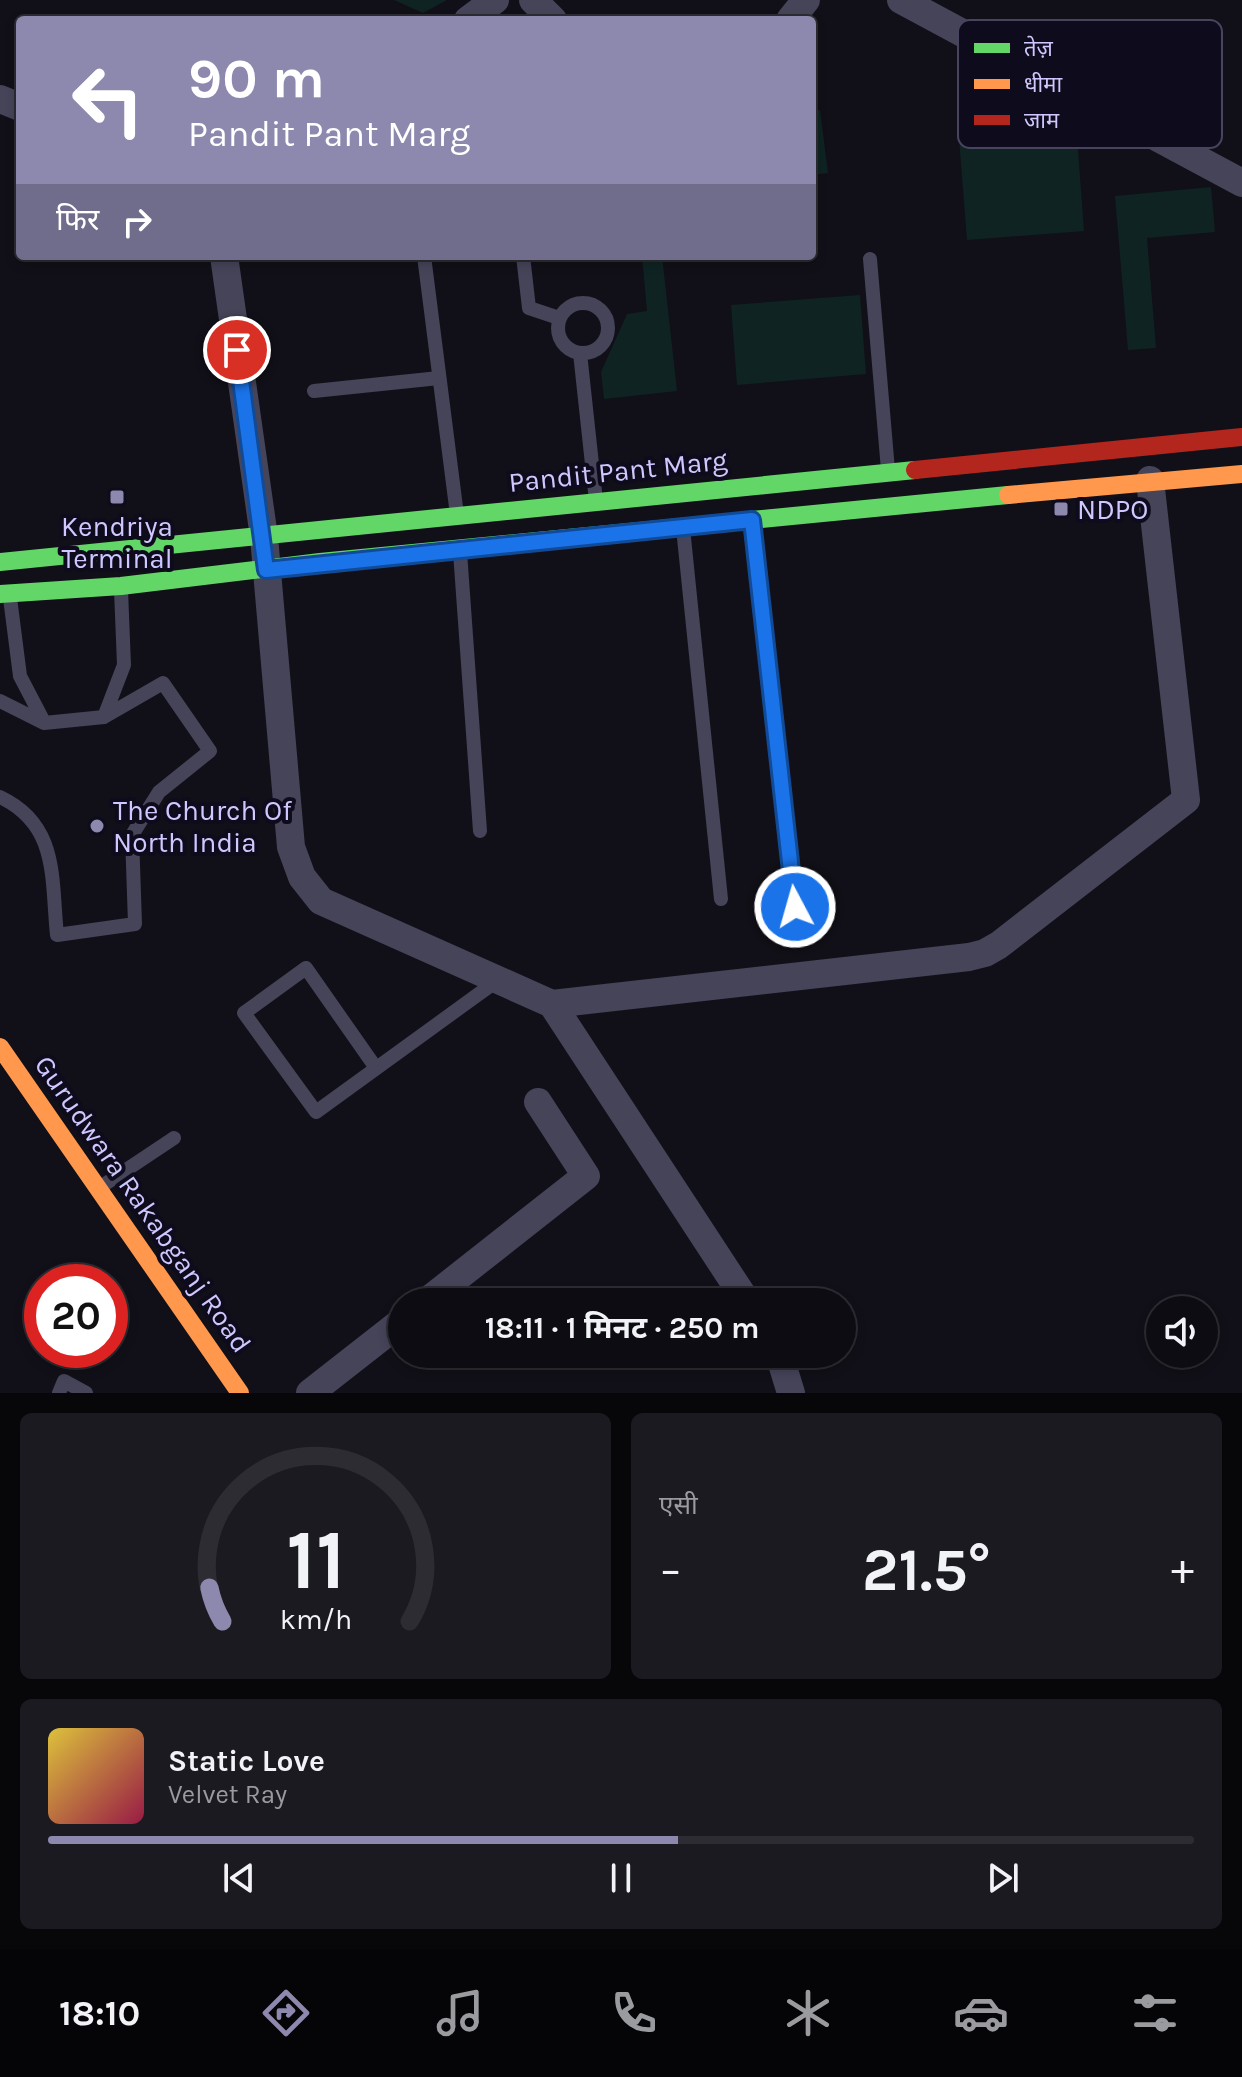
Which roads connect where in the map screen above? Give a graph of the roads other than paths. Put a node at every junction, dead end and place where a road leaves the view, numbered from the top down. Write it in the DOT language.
graph roads {
  1 [pos="495,0"];
  2 [pos="533,0"];
  3 [pos="806,0"];
  4 [pos="901,0"];
  5 [pos="473,16"];
  6 [pos="549,16"];
  7 [pos="793,16"];
  8 [pos="958,31"];
  9 [pos="1177,148"];
  10 [pos="1242,183"];
  11 [pos="870,259"];
  12 [pos="225,260"];
  13 [pos="424,260"];
  14 [pos="523,260"];
  15 [pos="559,318"];
  16 [pos="580,353"];
  17 [pos="439,378"];
  18 [pos="314,391"];
  19 [pos="1242,437"];
  20 [pos="888,470"];
  21 [pos="1242,474"];
  22 [pos="1150,480"];
  23 [pos="596,502"];
  24 [pos="457,517"];
  25 [pos="752,520"];
  26 [pos="683,527"];
  27 [pos="264,537"];
  28 [pos="459,549"];
  29 [pos="0,562"];
  30 [pos="266,570"];
  31 [pos="121,586"];
  32 [pos="5,593"];
  33 [pos="0,701"];
  34 [pos="104,717"];
  35 [pos="44,723"];
  36 [pos="0,797"];
  37 [pos="480,831"];
  38 [pos="721,899"];
  39 [pos="798,937"];
  40 [pos="499,980"];
  41 [pos="552,1004"];
  42 [pos="0,1047"];
  43 [pos="376,1068"];
  44 [pos="538,1102"];
  45 [pos="174,1138"];
  46 [pos="98,1188"];
  47 [pos="444,1288"];
  48 [pos="738,1288"];
  49 [pos="388,1332"];
  50 [pos="783,1368"];
  51 [pos="59,1393"];
  52 [pos="86,1393"];
  53 [pos="240,1393"];
  54 [pos="310,1393"];
  55 [pos="791,1393"];
  1 -- 5 [label="street"];
  2 -- 6 [label="street"];
  3 -- 7 [label="street"];
  4 -- 8 [label="street"];
  9 -- 10 [label="street"];
  11 -- 20 [label="lane"];
  12 -- 27 [label="street"];
  13 -- 17 [label="lane"];
  14 -- 15 [label="lane"];
  15 -- 16 [label="lane"];
  15 -- 16 [label="lane"];
  16 -- 23 [label="lane"];
  17 -- 18 [label="lane"];
  17 -- 24 [label="lane"];
  19 -- 20 [label="street, Pandit Pant Marg"];
  20 -- 23 [label="street, Pandit Pant Marg"];
  21 -- 22 [label="street"];
  22 -- 25 [label="street"];
  22 -- 41 [label="street"];
  23 -- 24 [label="street, Pandit Pant Marg"];
  24 -- 27 [label="street, Pandit Pant Marg"];
  24 -- 28 [label="lane"];
  25 -- 26 [label="street"];
  25 -- 39 [label="lane"];
  26 -- 28 [label="street"];
  26 -- 38 [label="lane"];
  27 -- 29 [label="street, Pandit Pant Marg"];
  27 -- 30 [label="street"];
  28 -- 30 [label="street"];
  28 -- 37 [label="lane"];
  30 -- 31 [label="street"];
  30 -- 40 [label="street"];
  31 -- 32 [label="street"];
  31 -- 34 [label="lane"];
  32 -- 35 [label="lane"];
  33 -- 35 [label="lane"];
  34 -- 35 [label="lane"];
  34 -- 36 [label="lane"];
  40 -- 41 [label="street"];
  40 -- 43 [label="lane"];
  41 -- 48 [label="street"];
  42 -- 46 [label="street, Gurudwara Rakabganj Road"];
  43 -- 43 [label="lane"];
  44 -- 47 [label="street"];
  45 -- 46 [label="lane"];
  46 -- 53 [label="street, Gurudwara Rakabganj Road"];
  49 -- 54 [label="street"];
  50 -- 55 [label="street"];
  51 -- 52 [label="lane"];
}
